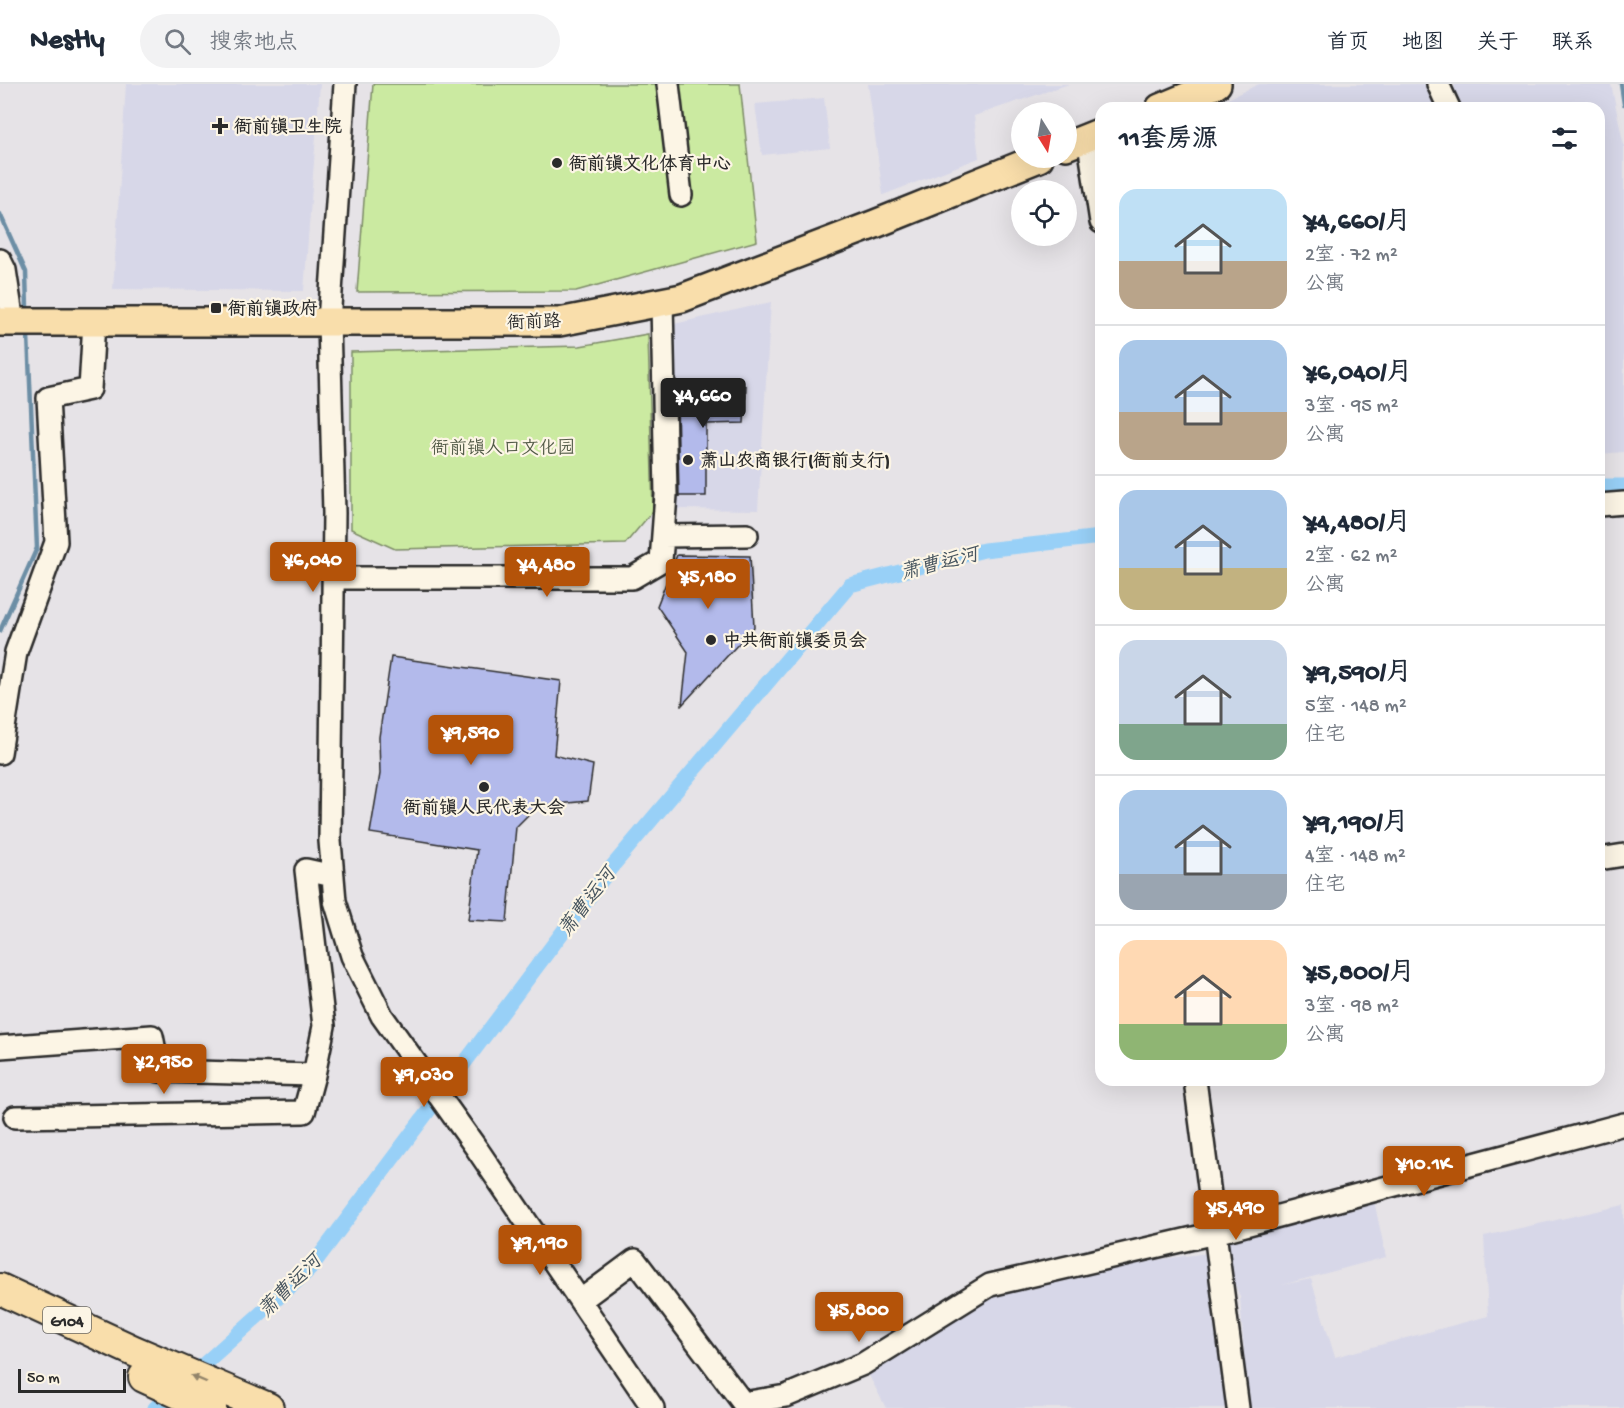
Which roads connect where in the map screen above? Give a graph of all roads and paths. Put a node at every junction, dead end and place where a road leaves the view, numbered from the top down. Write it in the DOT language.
graph roads {
  1 [pos="345,84"];
  2 [pos="668,84"];
  3 [pos="1216,84"];
  4 [pos="1438,84"];
  5 [pos="1174,102"];
  6 [pos="1446,102"];
  7 [pos="1085,138"];
  8 [pos="1014,168"];
  9 [pos="1095,190"];
  10 [pos="681,195"];
  11 [pos="0,260"];
  12 [pos="662,302"];
  13 [pos="7,322"];
  14 [pos="94,322"];
  15 [pos="329,322"];
  16 [pos="1624,503"];
  17 [pos="1605,505"];
  18 [pos="747,535"];
  19 [pos="663,536"];
  20 [pos="333,578"];
  21 [pos="0,753"];
  22 [pos="1624,855"];
  23 [pos="1605,858"];
  24 [pos="333,876"];
  25 [pos="0,1047"];
  26 [pos="314,1075"];
  27 [pos="1196,1086"];
  28 [pos="15,1117"];
  29 [pos="1624,1124"];
  30 [pos="1215,1233"];
  31 [pos="0,1288"];
  32 [pos="581,1300"];
  33 [pos="0,1309"];
  34 [pos="126,1358"];
  35 [pos="260,1405"];
  36 [pos="211,1408"];
  37 [pos="653,1408"];
  38 [pos="1238,1408"];
  1 -- 15 [label="street"];
  2 -- 10 [label="street"];
  3 -- 5 [label="main road"];
  4 -- 6 [label="street"];
  7 -- 9 [label="street"];
  8 -- 12 [label="main road, 衙前路"];
  11 -- 13 [label="street"];
  12 -- 15 [label="main road, 衙前路"];
  12 -- 19 [label="street"];
  13 -- 14 [label="main road, 衙前路"];
  14 -- 15 [label="main road, 衙前路"];
  14 -- 21 [label="street"];
  15 -- 20 [label="street"];
  16 -- 17 [label="street"];
  18 -- 19 [label="street"];
  19 -- 20 [label="street"];
  20 -- 24 [label="street"];
  22 -- 23 [label="street"];
  24 -- 26 [label="street"];
  24 -- 32 [label="street"];
  25 -- 26 [label="street"];
  26 -- 28 [label="street"];
  27 -- 30 [label="street"];
  29 -- 30 [label="street"];
  30 -- 32 [label="street"];
  30 -- 38 [label="street"];
  31 -- 34 [label="highway, G104"];
  32 -- 37 [label="street"];
  33 -- 34 [label="highway, G104"];
  35 -- 34 [label="highway, G104, one-way"];
  34 -- 36 [label="highway, G104"];
}
